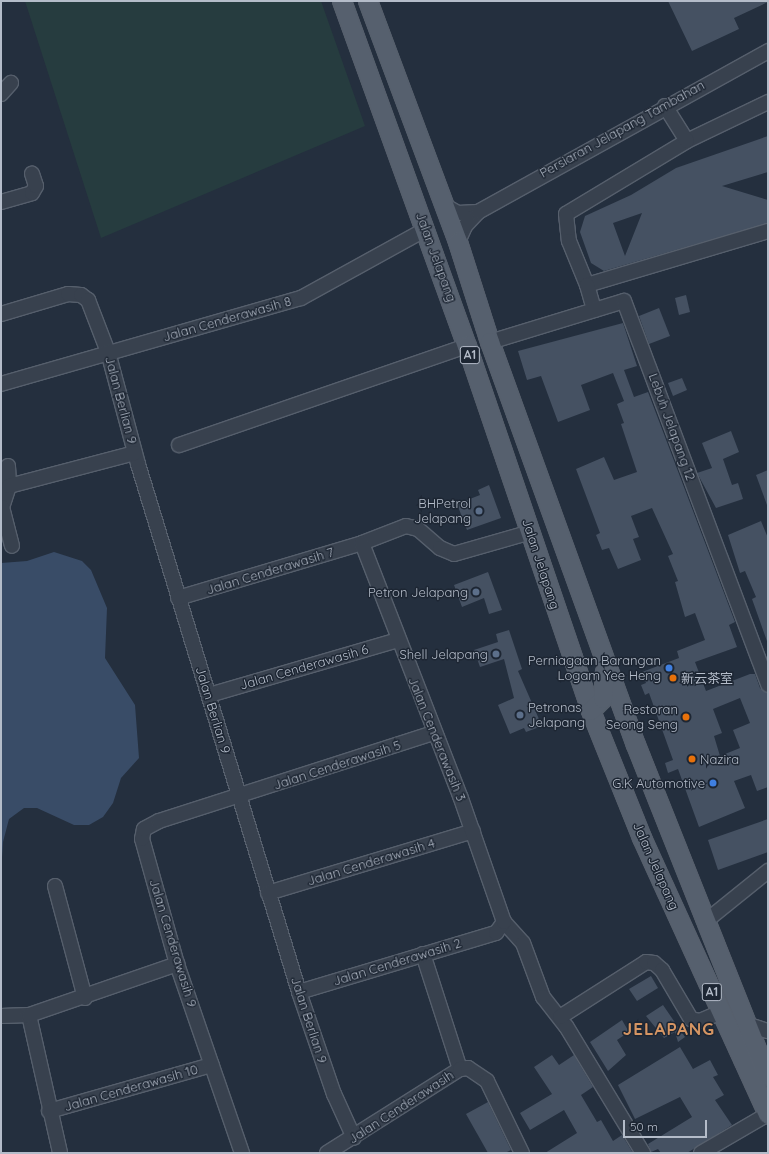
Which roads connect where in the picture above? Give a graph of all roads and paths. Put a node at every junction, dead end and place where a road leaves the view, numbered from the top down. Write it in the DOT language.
graph roads {
  1 [pos="342,1"];
  2 [pos="368,1"];
  3 [pos="768,51"];
  4 [pos="11,83"];
  5 [pos="1,94"];
  6 [pos="768,102"];
  7 [pos="665,106"];
  8 [pos="687,141"];
  9 [pos="32,174"];
  10 [pos="1,202"];
  11 [pos="444,205"];
  12 [pos="478,212"];
  13 [pos="426,229"];
  14 [pos="768,232"];
  15 [pos="458,242"];
  16 [pos="587,285"];
  17 [pos="594,310"];
  18 [pos="1,314"];
  19 [pos="490,342"];
  20 [pos="467,346"];
  21 [pos="108,352"];
  22 [pos="1,384"];
  23 [pos="179,445"];
  24 [pos="135,453"];
  25 [pos="8,466"];
  26 [pos="9,486"];
  27 [pos="531,532"];
  28 [pos="362,543"];
  29 [pos="12,546"];
  30 [pos="178,598"];
  31 [pos="398,640"];
  32 [pos="603,656"];
  33 [pos="768,685"];
  34 [pos="209,695"];
  35 [pos="591,711"];
  36 [pos="433,733"];
  37 [pos="636,745"];
  38 [pos="240,796"];
  39 [pos="473,831"];
  40 [pos="768,859"];
  41 [pos="768,871"];
  42 [pos="751,885"];
  43 [pos="54,886"];
  44 [pos="268,893"];
  45 [pos="706,921"];
  46 [pos="500,928"];
  47 [pos="423,954"];
  48 [pos="177,964"];
  49 [pos="299,992"];
  50 [pos="85,998"];
  51 [pos="721,1012"];
  52 [pos="29,1015"];
  53 [pos="1,1016"];
  54 [pos="560,1017"];
  55 [pos="746,1024"];
  56 [pos="768,1031"];
  57 [pos="212,1065"];
  58 [pos="460,1069"];
  59 [pos="768,1077"];
  60 [pos="49,1111"];
  61 [pos="768,1115"];
  62 [pos="354,1138"];
  63 [pos="60,1153"];
  64 [pos="242,1153"];
  65 [pos="327,1153"];
  66 [pos="522,1153"];
  67 [pos="643,1153"];
  68 [pos="701,1153"];
  1 -- 13 [label="main road, Jalan Jelapang / A1"];
  2 -- 11 [label="main road, Jalan Jelapang / A1"];
  3 -- 7 [label="street, Persiaran Jelapang Tambahan"];
  4 -- 5 [label="street"];
  6 -- 8 [label="street"];
  7 -- 8 [label="street"];
  7 -- 12 [label="street, Persiaran Jelapang Tambahan"];
  8 -- 16 [label="street"];
  9 -- 10 [label="street"];
  11 -- 12 [label="street, Persiaran Jelapang Tambahan"];
  11 -- 15 [label="main road, Jalan Jelapang / A1"];
  12 -- 15 [label="street, Persiaran Jelapang Tambahan"];
  13 -- 20 [label="main road, Jalan Jelapang / A1"];
  13 -- 21 [label="street, Jalan Cenderawasih 8"];
  14 -- 16 [label="street"];
  15 -- 19 [label="main road, Jalan Jelapang / A1"];
  16 -- 17 [label="street"];
  17 -- 19 [label="street, Lebuh Jelapang 12"];
  17 -- 33 [label="street, Lebuh Jelapang 12"];
  18 -- 21 [label="street, Jalan Berlian 9"];
  19 -- 32 [label="main road, Jalan Jelapang / A1"];
  20 -- 23 [label="street"];
  20 -- 27 [label="main road, Jalan Jelapang / A1"];
  21 -- 22 [label="street, Jalan Cenderawasih 8"];
  21 -- 24 [label="street, Jalan Berlian 9"];
  24 -- 26 [label="street"];
  24 -- 30 [label="street, Jalan Berlian 9"];
  25 -- 26 [label="street"];
  26 -- 29 [label="street"];
  27 -- 28 [label="street, Jalan Cenderawasih 7"];
  27 -- 35 [label="main road, Jalan Jelapang / A1"];
  28 -- 30 [label="street, Jalan Cenderawasih 7"];
  28 -- 31 [label="street, Jalan Cenderawasih 3"];
  30 -- 34 [label="street, Jalan Berlian 9"];
  31 -- 34 [label="street, Jalan Cenderawasih 6"];
  31 -- 36 [label="street, Jalan Cenderawasih 3"];
  32 -- 35 [label="main road"];
  32 -- 37 [label="main road, Jalan Jelapang / A1"];
  34 -- 38 [label="street, Jalan Berlian 9"];
  35 -- 37 [label="main road"];
  35 -- 51 [label="main road, Jalan Jelapang / A1"];
  36 -- 38 [label="street, Jalan Cenderawasih 5"];
  36 -- 39 [label="street, Jalan Cenderawasih 3"];
  37 -- 45 [label="main road, Jalan Jelapang / A1"];
  38 -- 44 [label="street, Jalan Berlian 9"];
  38 -- 48 [label="street, Jalan Cenderawasih 9"];
  39 -- 44 [label="street, Jalan Cenderawasih 4"];
  39 -- 46 [label="street, Jalan Cenderawasih 3"];
  40 -- 42 [label="street"];
  41 -- 42 [label="street"];
  42 -- 45 [label="street"];
  43 -- 50 [label="street"];
  44 -- 49 [label="street, Jalan Berlian 9"];
  45 -- 55 [label="main road, Jalan Jelapang / A1"];
  46 -- 47 [label="street, Jalan Cenderawasih 2"];
  46 -- 54 [label="street"];
  47 -- 49 [label="street, Jalan Cenderawasih 2"];
  47 -- 58 [label="street"];
  48 -- 50 [label="street"];
  48 -- 57 [label="street, Jalan Cenderawasih 9"];
  49 -- 62 [label="street, Jalan Berlian 9"];
  50 -- 52 [label="street"];
  51 -- 54 [label="street"];
  51 -- 61 [label="main road, Jalan Jelapang / A1"];
  52 -- 53 [label="street"];
  52 -- 60 [label="street"];
  54 -- 67 [label="street"];
  55 -- 56 [label="street"];
  55 -- 59 [label="main road, Jalan Jelapang / A1"];
  57 -- 60 [label="street, Jalan Cenderawasih 10"];
  57 -- 64 [label="street, Jalan Cenderawasih 9"];
  58 -- 62 [label="street, Jalan Cenderawasih"];
  58 -- 66 [label="street, Jalan Cenderawasih"];
  60 -- 63 [label="street"];
  61 -- 68 [label="street"];
  62 -- 65 [label="street, Jalan Cenderawasih"];
}
